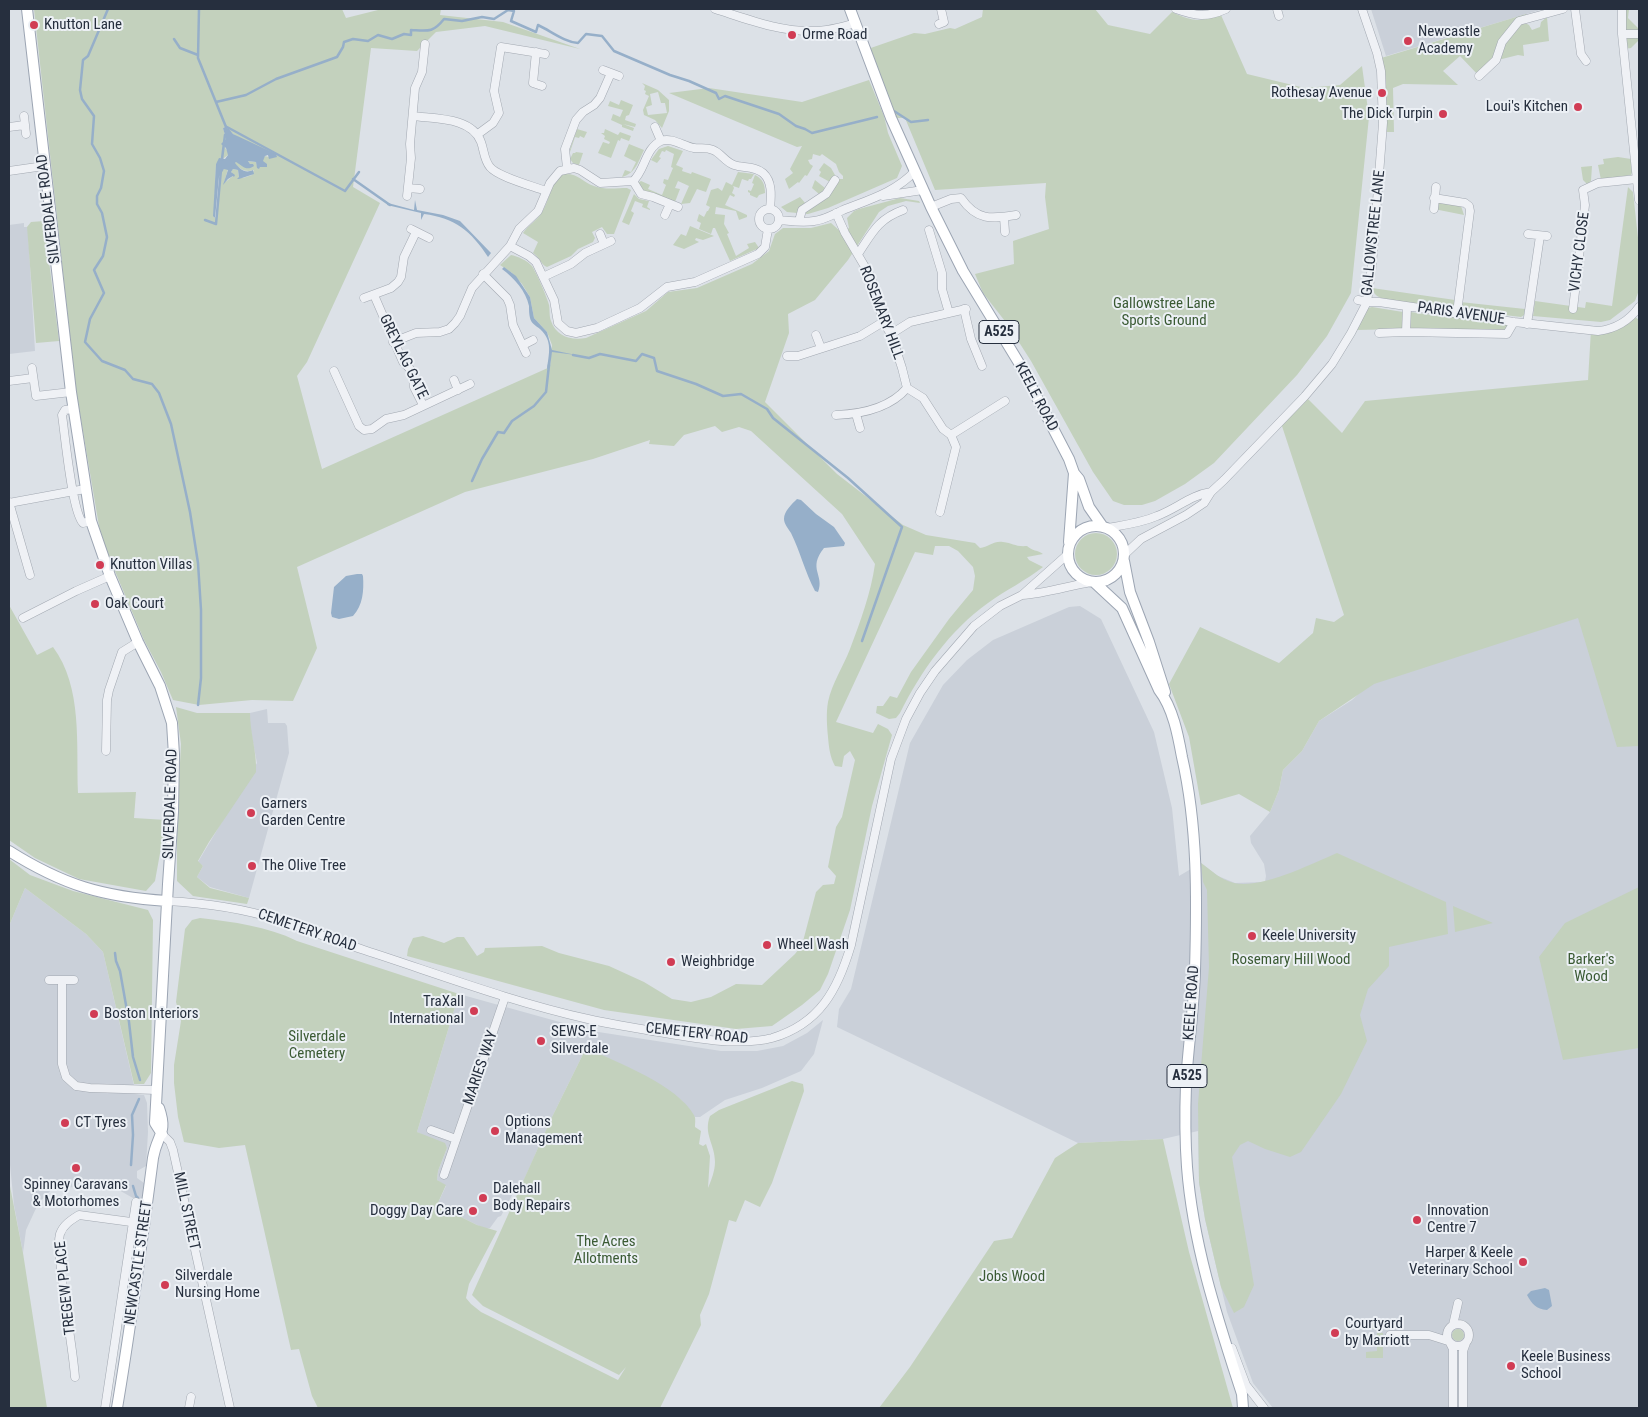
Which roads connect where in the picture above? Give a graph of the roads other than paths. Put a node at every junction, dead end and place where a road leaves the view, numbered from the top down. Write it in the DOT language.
graph roads {
  1 [pos="27,9"];
  2 [pos="715,9"];
  3 [pos="850,9"];
  4 [pos="941,9"];
  5 [pos="1176,9"];
  6 [pos="1226,9"];
  7 [pos="1362,9"];
  8 [pos="1563,9"];
  9 [pos="1575,9"];
  10 [pos="1622,9"];
  11 [pos="1533,18"];
  12 [pos="856,23"];
  13 [pos="941,23"];
  14 [pos="1536,27"];
  15 [pos="1622,34"];
  16 [pos="1639,34"];
  17 [pos="425,44"];
  18 [pos="536,52"];
  19 [pos="545,54"];
  20 [pos="1586,61"];
  21 [pos="611,73"];
  22 [pos="1479,76"];
  23 [pos="542,86"];
  24 [pos="413,116"];
  25 [pos="9,127"];
  26 [pos="656,127"];
  27 [pos="26,134"];
  28 [pos="478,134"];
  29 [pos="661,141"];
  30 [pos="44,166"];
  31 [pos="567,168"];
  32 [pos="9,171"];
  33 [pos="914,171"];
  34 [pos="1637,179"];
  35 [pos="835,180"];
  36 [pos="633,181"];
  37 [pos="1436,187"];
  38 [pos="420,189"];
  39 [pos="923,190"];
  40 [pos="546,191"];
  41 [pos="873,198"];
  42 [pos="1434,198"];
  43 [pos="1639,200"];
  44 [pos="670,204"];
  45 [pos="678,207"];
  46 [pos="931,207"];
  47 [pos="770,209"];
  48 [pos="898,209"];
  49 [pos="1434,209"];
  50 [pos="836,213"];
  51 [pos="1016,214"];
  52 [pos="665,215"];
  53 [pos="1004,217"];
  54 [pos="779,220"];
  55 [pos="799,221"];
  56 [pos="768,229"];
  57 [pos="929,230"];
  58 [pos="1005,232"];
  59 [pos="600,234"];
  60 [pos="1528,234"];
  61 [pos="429,238"];
  62 [pos="510,246"];
  63 [pos="858,254"];
  64 [pos="483,274"];
  65 [pos="543,276"];
  66 [pos="374,295"];
  67 [pos="364,298"];
  68 [pos="1358,300"];
  69 [pos="1367,302"];
  70 [pos="1407,306"];
  71 [pos="1576,306"];
  72 [pos="1639,307"];
  73 [pos="1457,312"];
  74 [pos="949,313"];
  75 [pos="1636,318"];
  76 [pos="883,322"];
  77 [pos="1514,322"];
  78 [pos="1527,324"];
  79 [pos="1406,332"];
  80 [pos="1379,333"];
  81 [pos="891,334"];
  82 [pos="816,335"];
  83 [pos="533,340"];
  84 [pos="393,342"];
  85 [pos="523,345"];
  86 [pos="820,348"];
  87 [pos="526,353"];
  88 [pos="787,356"];
  89 [pos="982,366"];
  90 [pos="32,368"];
  91 [pos="346,372"];
  92 [pos="33,378"];
  93 [pos="454,380"];
  94 [pos="9,381"];
  95 [pos="470,384"];
  96 [pos="907,388"];
  97 [pos="458,390"];
  98 [pos="71,392"];
  99 [pos="1005,402"];
  100 [pos="423,405"];
  101 [pos="69,410"];
  102 [pos="856,414"];
  103 [pos="836,415"];
  104 [pos="860,428"];
  105 [pos="951,435"];
  106 [pos="1074,473"];
  107 [pos="85,489"];
  108 [pos="73,491"];
  109 [pos="1211,492"];
  110 [pos="9,503"];
  111 [pos="940,512"];
  112 [pos="87,522"];
  113 [pos="1105,528"];
  114 [pos="1068,551"];
  115 [pos="1124,558"];
  116 [pos="30,575"];
  117 [pos="110,576"];
  118 [pos="1093,582"];
  119 [pos="1022,595"];
  120 [pos="23,618"];
  121 [pos="138,642"];
  122 [pos="1165,698"];
  123 [pos="106,751"];
  124 [pos="9,851"];
  125 [pos="167,901"];
  126 [pos="49,980"];
  127 [pos="62,980"];
  128 [pos="74,980"];
  129 [pos="505,997"];
  130 [pos="157,1090"];
  131 [pos="430,1130"];
  132 [pos="162,1134"];
  133 [pos="456,1139"];
  134 [pos="444,1175"];
  135 [pos="136,1202"];
  136 [pos="134,1222"];
  137 [pos="146,1224"];
  138 [pos="1463,1324"];
  139 [pos="1451,1327"];
  140 [pos="1430,1335"];
  141 [pos="1390,1336"];
  142 [pos="1224,1340"];
  143 [pos="1449,1342"];
  144 [pos="1466,1343"];
  145 [pos="75,1377"];
  146 [pos="108,1392"];
  147 [pos="119,1394"];
  148 [pos="1242,1394"];
  149 [pos="191,1397"];
  150 [pos="106,1408"];
  151 [pos="117,1408"];
  152 [pos="189,1408"];
  153 [pos="230,1408"];
  154 [pos="1243,1408"];
  155 [pos="1252,1408"];
  156 [pos="1264,1408"];
  157 [pos="1453,1408"];
  158 [pos="1463,1408"];
  1 -- 30 [label="main road, SILVERDALE ROAD"];
  2 -- 12 [label="street"];
  3 -- 12 [label="main road, KEELE ROAD / A525"];
  4 -- 13 [label="street"];
  5 -- 6 [label="street"];
  7 -- 69 [label="street, GALLOWSTREE LANE"];
  8 -- 11 [label="street"];
  9 -- 20 [label="street"];
  10 -- 15 [label="street"];
  11 -- 14 [label="street"];
  11 -- 22 [label="street"];
  12 -- 33 [label="main road, KEELE ROAD / A525"];
  15 -- 16 [label="street"];
  15 -- 34 [label="street"];
  17 -- 24 [label="street"];
  18 -- 19 [label="street"];
  18 -- 23 [label="street"];
  18 -- 28 [label="street"];
  21 -- 31 [label="street"];
  24 -- 28 [label="street"];
  24 -- 38 [label="street"];
  25 -- 27 [label="street"];
  26 -- 29 [label="street"];
  28 -- 40 [label="street"];
  29 -- 36 [label="street"];
  29 -- 47 [label="street"];
  30 -- 32 [label="street"];
  30 -- 98 [label="main road, SILVERDALE ROAD"];
  31 -- 36 [label="street"];
  31 -- 40 [label="street"];
  33 -- 39 [label="main road, KEELE ROAD / A525"];
  33 -- 41 [label="street"];
  34 -- 43 [label="street"];
  34 -- 71 [label="street, VICHY CLOSE"];
  35 -- 55 [label="street"];
  36 -- 44 [label="street"];
  37 -- 42 [label="street"];
  39 -- 41 [label="street"];
  39 -- 46 [label="main road, KEELE ROAD / A525"];
  40 -- 62 [label="street"];
  41 -- 50 [label="street"];
  42 -- 49 [label="street"];
  42 -- 73 [label="street"];
  44 -- 45 [label="street"];
  44 -- 52 [label="street"];
  46 -- 53 [label="street"];
  46 -- 106 [label="main road, KEELE ROAD / A525"];
  47 -- 54 [label="street"];
  47 -- 56 [label="street"];
  48 -- 63 [label="street"];
  50 -- 55 [label="street"];
  50 -- 63 [label="street, ROSEMARY HILL"];
  51 -- 53 [label="street"];
  53 -- 58 [label="street"];
  54 -- 55 [label="street"];
  54 -- 56 [label="street"];
  56 -- 65 [label="street"];
  57 -- 74 [label="street"];
  59 -- 65 [label="street"];
  60 -- 78 [label="street"];
  61 -- 66 [label="street, GREYLAG GATE"];
  62 -- 64 [label="street"];
  62 -- 65 [label="street"];
  63 -- 76 [label="street, ROSEMARY HILL"];
  64 -- 84 [label="street"];
  64 -- 85 [label="street"];
  66 -- 67 [label="street, GREYLAG GATE"];
  66 -- 84 [label="street, GREYLAG GATE"];
  68 -- 69 [label="street, PARIS AVENUE"];
  69 -- 70 [label="street, PARIS AVENUE"];
  69 -- 109 [label="street, GALLOWSTREE LANE"];
  70 -- 73 [label="street, PARIS AVENUE"];
  70 -- 79 [label="street, PARIS AVENUE"];
  72 -- 75 [label="street, PARIS AVENUE"];
  73 -- 77 [label="street, PARIS AVENUE"];
  74 -- 81 [label="street"];
  74 -- 89 [label="street"];
  75 -- 78 [label="street, PARIS AVENUE"];
  76 -- 81 [label="street, ROSEMARY HILL"];
  76 -- 86 [label="street"];
  77 -- 78 [label="street, PARIS AVENUE"];
  77 -- 79 [label="street, PARIS AVENUE"];
  79 -- 80 [label="street, PARIS AVENUE"];
  81 -- 96 [label="street, ROSEMARY HILL"];
  82 -- 86 [label="street"];
  83 -- 85 [label="street"];
  84 -- 100 [label="street, GREYLAG GATE"];
  85 -- 87 [label="street"];
  86 -- 88 [label="street"];
  90 -- 92 [label="street"];
  91 -- 100 [label="street"];
  92 -- 94 [label="street"];
  92 -- 98 [label="street"];
  93 -- 97 [label="street"];
  95 -- 97 [label="street, GREYLAG GATE"];
  96 -- 102 [label="street"];
  96 -- 105 [label="street"];
  97 -- 100 [label="street, GREYLAG GATE"];
  98 -- 101 [label="main road, SILVERDALE ROAD"];
  99 -- 105 [label="street"];
  101 -- 107 [label="main road, SILVERDALE ROAD"];
  101 -- 108 [label="street, SILVERDALE ROAD"];
  102 -- 103 [label="street"];
  102 -- 104 [label="street"];
  105 -- 111 [label="street"];
  106 -- 113 [label="main road, KEELE ROAD / A525"];
  106 -- 114 [label="main road, KEELE ROAD / A525"];
  107 -- 108 [label="street"];
  107 -- 112 [label="main road, SILVERDALE ROAD"];
  108 -- 110 [label="street"];
  108 -- 112 [label="street, SILVERDALE ROAD"];
  109 -- 113 [label="street, GALLOWSTREE LANE"];
  109 -- 115 [label="street, GALLOWSTREE LANE"];
  110 -- 116 [label="street"];
  112 -- 117 [label="main road, SILVERDALE ROAD"];
  113 -- 114 [label="main road"];
  113 -- 115 [label="main road"];
  114 -- 118 [label="main road"];
  114 -- 119 [label="street, CEMETERY ROAD"];
  115 -- 118 [label="main road"];
  115 -- 122 [label="main road, KEELE ROAD / A525"];
  117 -- 120 [label="street"];
  117 -- 121 [label="main road, SILVERDALE ROAD"];
  118 -- 119 [label="street, CEMETERY ROAD"];
  118 -- 122 [label="main road, KEELE ROAD / A525"];
  119 -- 129 [label="street, CEMETERY ROAD"];
  121 -- 123 [label="street"];
  121 -- 125 [label="main road, SILVERDALE ROAD"];
  122 -- 142 [label="main road, KEELE ROAD / A525"];
  124 -- 125 [label="main road"];
  125 -- 129 [label="street, CEMETERY ROAD"];
  125 -- 130 [label="main road, SILVERDALE ROAD"];
  126 -- 127 [label="street"];
  127 -- 128 [label="street"];
  127 -- 130 [label="street"];
  129 -- 133 [label="street, MARIES WAY"];
  130 -- 132 [label="main road, SILVERDALE ROAD"];
  131 -- 133 [label="street"];
  132 -- 137 [label="main road, NEWCASTLE STREET"];
  132 -- 153 [label="street, MILL STREET"];
  133 -- 134 [label="street, MARIES WAY"];
  135 -- 136 [label="street, NEWCASTLE STREET"];
  136 -- 137 [label="street, TREGEW PLACE"];
  136 -- 145 [label="street, TREGEW PLACE"];
  136 -- 146 [label="street, NEWCASTLE STREET"];
  137 -- 147 [label="main road, NEWCASTLE STREET"];
  138 -- 139 [label="street"];
  138 -- 139 [label="street"];
  138 -- 144 [label="street"];
  139 -- 140 [label="street"];
  139 -- 143 [label="street"];
  140 -- 141 [label="street"];
  140 -- 143 [label="street"];
  142 -- 148 [label="main road, KEELE ROAD / A525"];
  142 -- 156 [label="street"];
  143 -- 144 [label="street"];
  143 -- 157 [label="street"];
  144 -- 158 [label="street"];
  146 -- 147 [label="street"];
  146 -- 150 [label="street, NEWCASTLE STREET"];
  147 -- 151 [label="main road, NEWCASTLE STREET"];
  148 -- 154 [label="main road, A525"];
  148 -- 155 [label="main road, A525"];
  149 -- 152 [label="street"];
}
